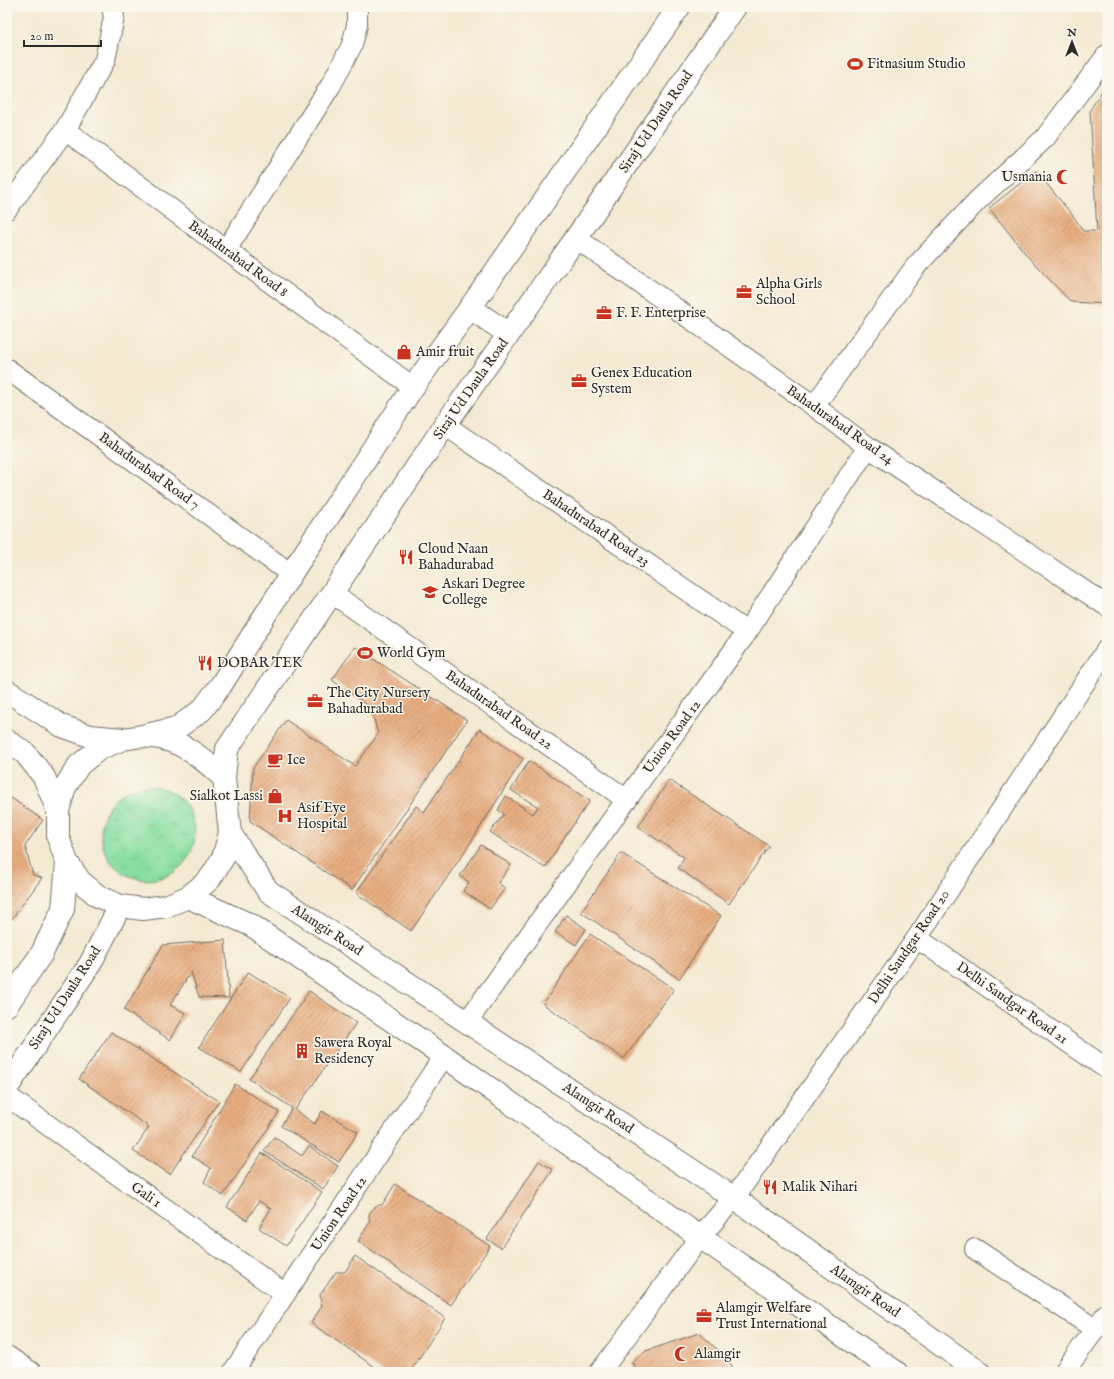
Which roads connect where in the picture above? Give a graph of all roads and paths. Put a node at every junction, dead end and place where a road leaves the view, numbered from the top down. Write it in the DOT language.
graph roads {
  1 [pos="112,7"];
  2 [pos="356,7"];
  3 [pos="679,7"];
  4 [pos="735,7"];
  5 [pos="1107,55"];
  6 [pos="65,130"];
  7 [pos="7,209"];
  8 [pos="576,238"];
  9 [pos="226,250"];
  10 [pos="470,308"];
  11 [pos="509,334"];
  12 [pos="7,369"];
  13 [pos="413,387"];
  14 [pos="814,406"];
  15 [pos="445,425"];
  16 [pos="868,447"];
  17 [pos="291,574"];
  18 [pos="332,593"];
  19 [pos="1107,606"];
  20 [pos="747,632"];
  21 [pos="1107,649"];
  22 [pos="7,691"];
  23 [pos="133,738"];
  24 [pos="7,741"];
  25 [pos="224,778"];
  26 [pos="627,800"];
  27 [pos="58,811"];
  28 [pos="230,833"];
  29 [pos="67,862"];
  30 [pos="188,897"];
  31 [pos="120,906"];
  32 [pos="917,938"];
  33 [pos="7,1005"];
  34 [pos="467,1022"];
  35 [pos="444,1056"];
  36 [pos="1107,1069"];
  37 [pos="7,1088"];
  38 [pos="7,1096"];
  39 [pos="734,1198"];
  40 [pos="700,1237"];
  41 [pos="975,1248"];
  42 [pos="285,1294"];
  43 [pos="1107,1313"];
  44 [pos="1096,1329"];
  45 [pos="7,1356"];
  46 [pos="31,1372"];
  47 [pos="233,1372"];
  48 [pos="600,1372"];
  49 [pos="896,1372"];
  50 [pos="979,1372"];
  51 [pos="1064,1372"];
  1 -- 6 [label="street"];
  2 -- 9 [label="street"];
  3 -- 10 [label="main road"];
  4 -- 8 [label="main road, Siraj Ud Daula Road"];
  5 -- 14 [label="street"];
  6 -- 7 [label="street"];
  6 -- 9 [label="street, Bahadurabad Road 8"];
  8 -- 11 [label="main road, Siraj Ud Daula Road"];
  8 -- 14 [label="street, Bahadurabad Road 24"];
  9 -- 13 [label="street, Bahadurabad Road 8"];
  10 -- 11 [label="main road"];
  10 -- 13 [label="main road"];
  11 -- 15 [label="main road, Siraj Ud Daula Road"];
  12 -- 17 [label="street, Bahadurabad Road 7"];
  13 -- 17 [label="main road"];
  14 -- 16 [label="street, Bahadurabad Road 24"];
  15 -- 18 [label="main road, Siraj Ud Daula Road"];
  15 -- 20 [label="street, Bahadurabad Road 23"];
  16 -- 19 [label="street, Bahadurabad Road 24"];
  16 -- 20 [label="street, Union Road 12"];
  17 -- 23 [label="main road"];
  18 -- 25 [label="main road, Siraj Ud Daula Road"];
  18 -- 26 [label="street, Bahadurabad Road 22"];
  20 -- 26 [label="street, Union Road 12"];
  21 -- 32 [label="street, Delhi Saudgar Road 20"];
  22 -- 23 [label="main road"];
  23 -- 25 [label="main road"];
  23 -- 27 [label="main road"];
  24 -- 27 [label="main road"];
  25 -- 28 [label="main road, Siraj Ud Daula Road"];
  26 -- 34 [label="street, Union Road 12"];
  27 -- 29 [label="main road"];
  28 -- 30 [label="main road"];
  28 -- 34 [label="main road, Alamgir Road"];
  29 -- 31 [label="main road"];
  29 -- 33 [label="main road"];
  30 -- 31 [label="main road"];
  30 -- 35 [label="main road"];
  31 -- 37 [label="main road, Siraj Ud Daula Road"];
  32 -- 36 [label="street, Delhi Saudgar Road 21"];
  32 -- 39 [label="street, Delhi Saudgar Road 20"];
  34 -- 39 [label="main road, Alamgir Road"];
  35 -- 40 [label="main road"];
  35 -- 42 [label="street, Union Road 12"];
  38 -- 42 [label="street, Gali 1"];
  39 -- 40 [label="street, Delhi Saudgar Road 20"];
  39 -- 50 [label="main road, Alamgir Road"];
  40 -- 48 [label="street, Delhi Saudgar Road 20"];
  40 -- 49 [label="main road"];
  41 -- 44 [label="street"];
  42 -- 47 [label="street, Union Road 12"];
  43 -- 44 [label="street"];
  44 -- 51 [label="street"];
  45 -- 46 [label="street"];
}
